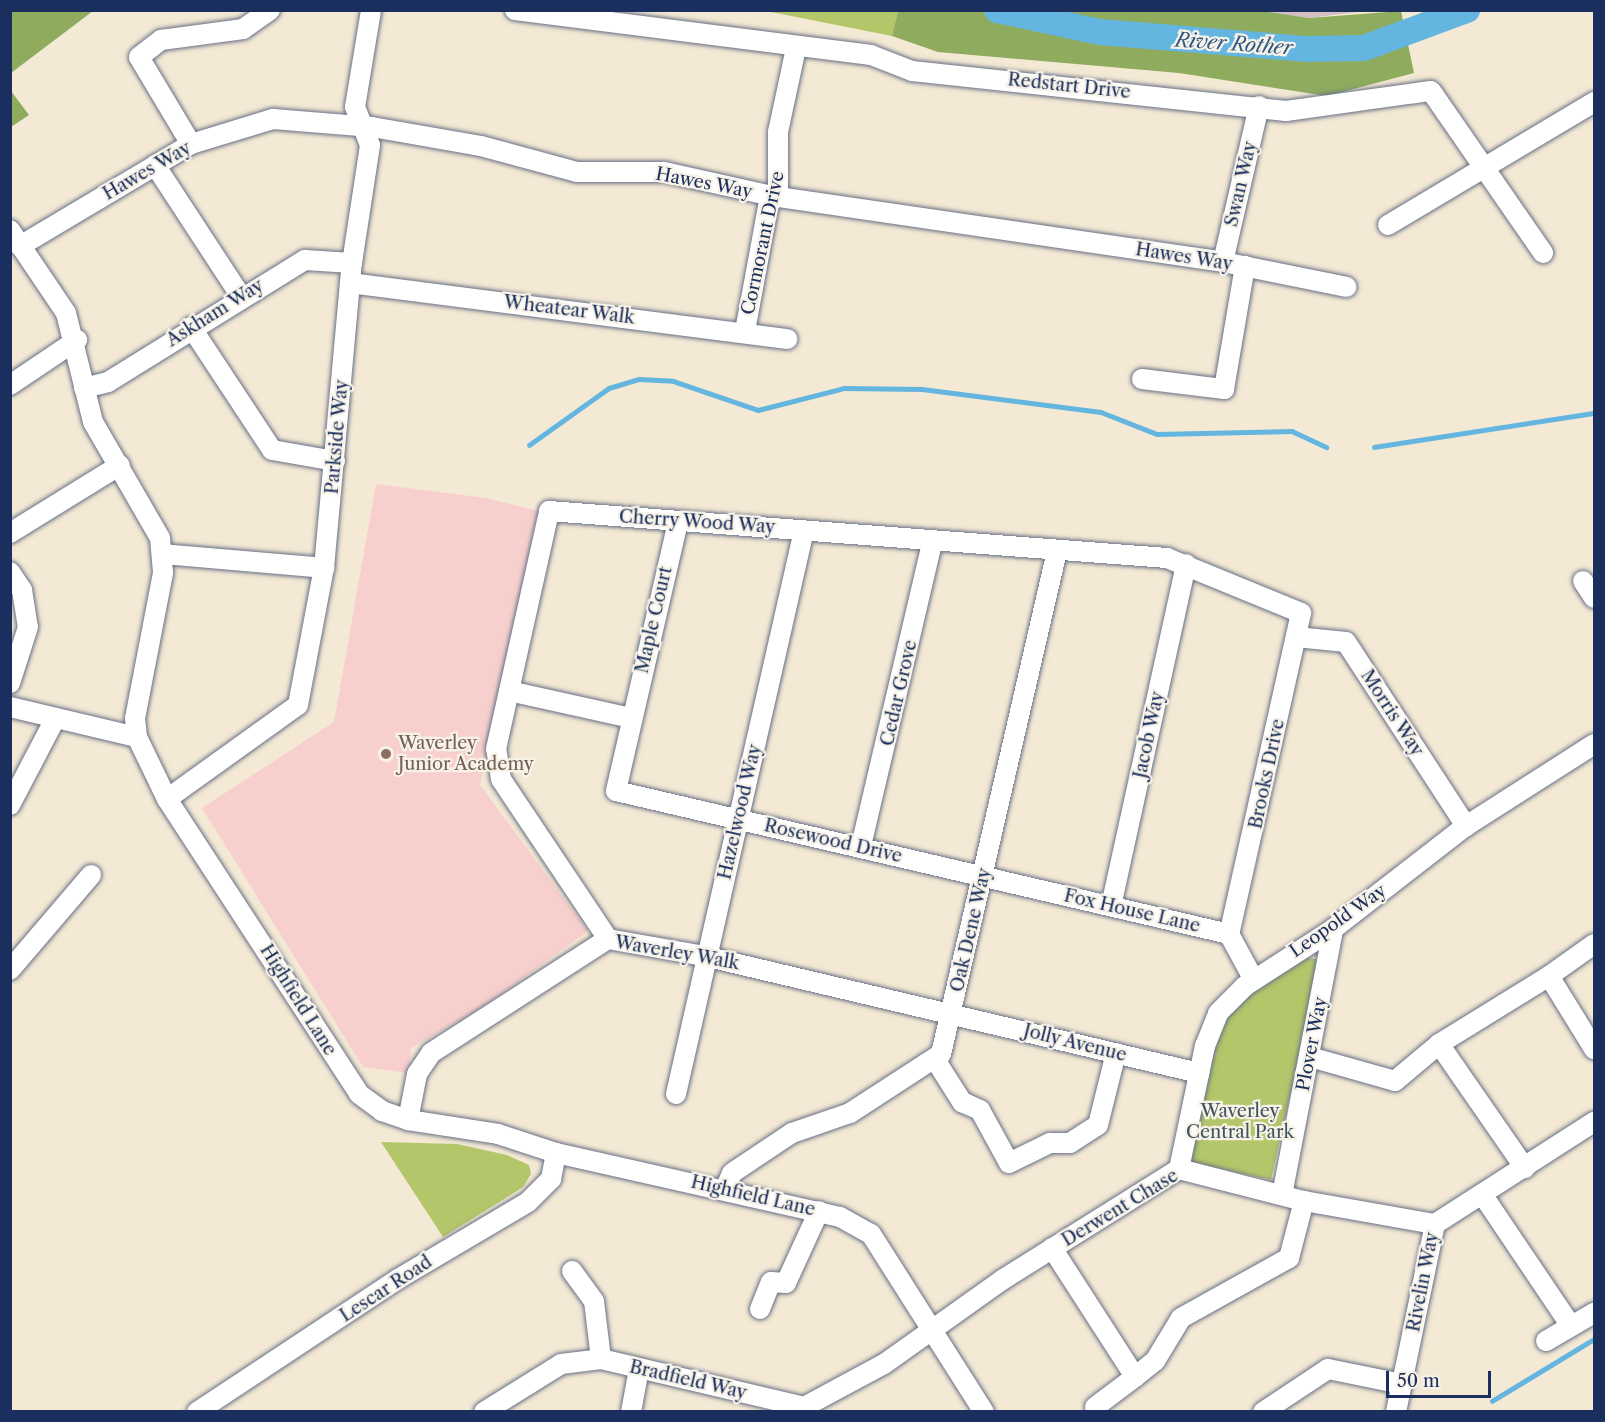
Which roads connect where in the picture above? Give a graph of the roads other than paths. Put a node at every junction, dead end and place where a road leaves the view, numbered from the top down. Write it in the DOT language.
graph roads {
  1 [pos="270,10"];
  2 [pos="371,10"];
  3 [pos="515,10"];
  4 [pos="795,48"];
  5 [pos="1594,102"];
  6 [pos="1259,106"];
  7 [pos="364,126"];
  8 [pos="191,144"];
  9 [pos="155,165"];
  10 [pos="1482,165"];
  11 [pos="772,196"];
  12 [pos="1388,225"];
  13 [pos="15,238"];
  14 [pos="1543,253"];
  15 [pos="1223,262"];
  16 [pos="352,263"];
  17 [pos="1245,266"];
  18 [pos="350,283"];
  19 [pos="1347,286"];
  20 [pos="240,296"];
  21 [pos="191,327"];
  22 [pos="745,331"];
  23 [pos="787,339"];
  24 [pos="77,340"];
  25 [pos="1142,379"];
  26 [pos="10,385"];
  27 [pos="84,388"];
  28 [pos="335,461"];
  29 [pos="120,465"];
  30 [pos="678,522"];
  31 [pos="804,530"];
  32 [pos="10,533"];
  33 [pos="933,540"];
  34 [pos="1057,551"];
  35 [pos="162,554"];
  36 [pos="1186,564"];
  37 [pos="324,568"];
  38 [pos="10,572"];
  39 [pos="1583,581"];
  40 [pos="1594,598"];
  41 [pos="1301,613"];
  42 [pos="1296,637"];
  43 [pos="10,683"];
  44 [pos="509,691"];
  45 [pos="10,707"];
  46 [pos="631,718"];
  47 [pos="55,719"];
  48 [pos="137,737"];
  49 [pos="1594,744"];
  50 [pos="167,799"];
  51 [pos="10,805"];
  52 [pos="739,820"];
  53 [pos="1466,826"];
  54 [pos="861,846"];
  55 [pos="91,875"];
  56 [pos="983,877"];
  57 [pos="1111,906"];
  58 [pos="1332,929"];
  59 [pos="1229,934"];
  60 [pos="608,939"];
  61 [pos="1594,944"];
  62 [pos="704,956"];
  63 [pos="14,959"];
  64 [pos="1549,975"];
  65 [pos="1254,980"];
  66 [pos="951,1013"];
  67 [pos="1439,1044"];
  68 [pos="1594,1049"];
  69 [pos="1116,1053"];
  70 [pos="1310,1057"];
  71 [pos="936,1060"];
  72 [pos="1198,1073"];
  73 [pos="676,1094"];
  74 [pos="408,1120"];
  75 [pos="1594,1122"];
  76 [pos="556,1153"];
  77 [pos="1525,1168"];
  78 [pos="1179,1169"];
  79 [pos="725,1189"];
  80 [pos="1482,1194"];
  81 [pos="1282,1195"];
  82 [pos="1304,1201"];
  83 [pos="819,1211"];
  84 [pos="1435,1224"];
  85 [pos="1052,1248"];
  86 [pos="572,1271"];
  87 [pos="760,1309"];
  88 [pos="1594,1313"];
  89 [pos="1571,1326"];
  90 [pos="932,1328"];
  91 [pos="1546,1341"];
  92 [pos="601,1359"];
  93 [pos="639,1369"];
  94 [pos="1135,1377"];
  95 [pos="1402,1384"];
  96 [pos="1095,1407"];
  97 [pos="804,1409"];
  98 [pos="197,1412"];
  99 [pos="484,1412"];
  100 [pos="632,1412"];
  101 [pos="984,1412"];
  102 [pos="1263,1412"];
  103 [pos="1396,1412"];
  1 -- 8 [label="street"];
  2 -- 7 [label="street, Parkside Way"];
  3 -- 4 [label="street, Redstart Drive"];
  4 -- 6 [label="street, Redstart Drive"];
  4 -- 11 [label="street, Cormorant Drive"];
  5 -- 10 [label="street"];
  6 -- 10 [label="street, Redstart Drive"];
  6 -- 15 [label="street, Swan Way"];
  7 -- 8 [label="street, Hawes Way"];
  7 -- 11 [label="street, Hawes Way"];
  7 -- 16 [label="street, Parkside Way"];
  8 -- 9 [label="street, Hawes Way"];
  9 -- 13 [label="street, Hawes Way"];
  9 -- 20 [label="street"];
  10 -- 12 [label="street"];
  10 -- 14 [label="street, Redstart Drive"];
  11 -- 15 [label="street, Hawes Way"];
  11 -- 22 [label="street, Cormorant Drive"];
  13 -- 24 [label="street"];
  15 -- 17 [label="street, Hawes Way"];
  16 -- 18 [label="street, Parkside Way"];
  16 -- 20 [label="street, Askham Way"];
  17 -- 19 [label="street, Hawes Way"];
  17 -- 25 [label="street"];
  18 -- 22 [label="street, Wheatear Walk"];
  18 -- 28 [label="street, Parkside Way"];
  20 -- 21 [label="street, Askham Way"];
  21 -- 27 [label="street, Askham Way"];
  21 -- 28 [label="street"];
  22 -- 23 [label="street, Wheatear Walk"];
  24 -- 26 [label="street"];
  24 -- 27 [label="street"];
  27 -- 29 [label="street"];
  28 -- 37 [label="street, Parkside Way"];
  29 -- 32 [label="street"];
  29 -- 35 [label="street"];
  30 -- 31 [label="street, Cherry Wood Way"];
  30 -- 44 [label="street, Cherry Wood Way"];
  30 -- 46 [label="street, Maple Court"];
  31 -- 33 [label="street, Cherry Wood Way"];
  31 -- 52 [label="street, Hazelwood Way"];
  33 -- 34 [label="street, Cherry Wood Way"];
  33 -- 54 [label="street, Cedar Grove"];
  34 -- 36 [label="street, Cherry Wood Way"];
  34 -- 56 [label="street, Oak Dene Way"];
  35 -- 37 [label="street"];
  35 -- 48 [label="street"];
  36 -- 41 [label="street, Cherry Wood Way"];
  36 -- 57 [label="street, Jacob Way"];
  37 -- 50 [label="street, Parkside Way"];
  38 -- 43 [label="street"];
  39 -- 40 [label="street"];
  41 -- 42 [label="street, Brooks Drive"];
  42 -- 53 [label="street, Morris Way"];
  42 -- 59 [label="street, Brooks Drive"];
  44 -- 46 [label="street"];
  44 -- 60 [label="street, Cherry Wood Way"];
  45 -- 47 [label="street"];
  46 -- 52 [label="street, Rosewood Drive"];
  47 -- 48 [label="street"];
  47 -- 51 [label="street"];
  48 -- 50 [label="street, Highfield Lane"];
  49 -- 53 [label="street, Leopold Way"];
  50 -- 74 [label="street, Highfield Lane"];
  52 -- 54 [label="street, Rosewood Drive"];
  52 -- 62 [label="street, Hazelwood Way"];
  53 -- 58 [label="street, Leopold Way"];
  54 -- 56 [label="street, Rosewood Drive"];
  55 -- 63 [label="street"];
  56 -- 57 [label="street, Fox House Lane"];
  56 -- 66 [label="street, Oak Dene Way"];
  57 -- 59 [label="street, Fox House Lane"];
  58 -- 65 [label="street, Leopold Way"];
  58 -- 70 [label="street, Plover Way"];
  59 -- 65 [label="street"];
  60 -- 62 [label="street, Waverley Walk"];
  60 -- 74 [label="street, Waverley Walk"];
  61 -- 64 [label="street"];
  62 -- 66 [label="street, Waverley Walk"];
  62 -- 73 [label="street, Hazelwood Way"];
  64 -- 67 [label="street"];
  64 -- 68 [label="street"];
  65 -- 72 [label="street, Leopold Way"];
  66 -- 69 [label="street, Jolly Avenue"];
  66 -- 71 [label="street, Oak Dene Way"];
  67 -- 70 [label="street"];
  67 -- 77 [label="street"];
  69 -- 71 [label="street"];
  69 -- 72 [label="street, Jolly Avenue"];
  70 -- 81 [label="street, Plover Way"];
  71 -- 79 [label="street"];
  72 -- 78 [label="street, Leopold Way"];
  74 -- 76 [label="street, Highfield Lane"];
  75 -- 77 [label="street"];
  76 -- 79 [label="street, Highfield Lane"];
  76 -- 98 [label="street, Lescar Road"];
  77 -- 80 [label="street"];
  78 -- 81 [label="street, Derwent Chase"];
  78 -- 85 [label="street, Derwent Chase"];
  79 -- 83 [label="street, Highfield Lane"];
  80 -- 84 [label="street"];
  80 -- 89 [label="street"];
  81 -- 82 [label="street, Derwent Chase"];
  82 -- 84 [label="street, Derwent Chase"];
  82 -- 94 [label="street"];
  83 -- 87 [label="street"];
  83 -- 90 [label="street, Highfield Lane"];
  84 -- 95 [label="street, Rivelin Way"];
  85 -- 90 [label="street, Derwent Chase"];
  85 -- 94 [label="street"];
  86 -- 92 [label="street"];
  88 -- 89 [label="street"];
  89 -- 91 [label="street"];
  90 -- 97 [label="street, Bradfield Way"];
  90 -- 101 [label="street, Highfield Lane"];
  92 -- 93 [label="street, Bradfield Way"];
  92 -- 99 [label="street, Bradfield Way"];
  93 -- 97 [label="street, Bradfield Way"];
  93 -- 100 [label="street"];
  94 -- 96 [label="street"];
  95 -- 102 [label="street"];
  95 -- 103 [label="street, Rivelin Way"];
}
